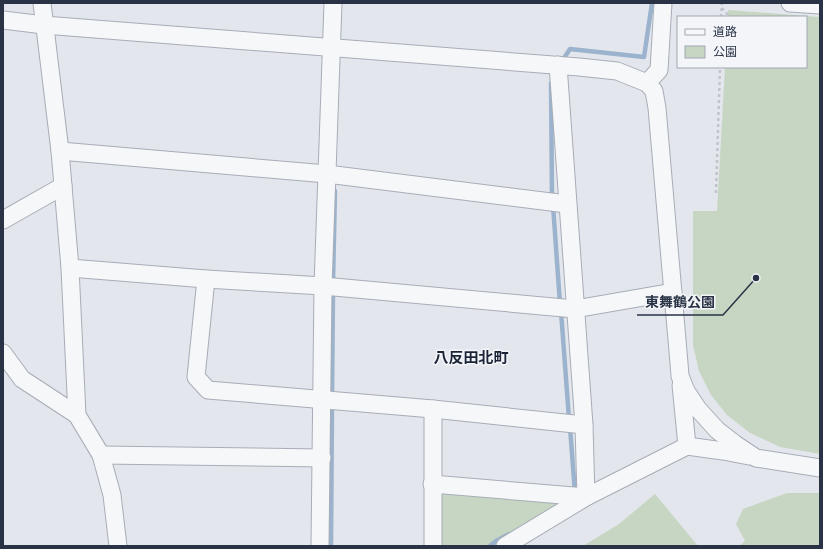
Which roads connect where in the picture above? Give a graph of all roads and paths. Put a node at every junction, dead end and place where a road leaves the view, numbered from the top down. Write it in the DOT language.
graph roads {
  1 [pos="42,3"];
  2 [pos="333,3"];
  3 [pos="663,3"];
  4 [pos="722,3"];
  5 [pos="790,3"];
  6 [pos="820,5"];
  7 [pos="722,8"];
  8 [pos="721,16"];
  9 [pos="729,16"];
  10 [pos="3,20"];
  11 [pos="44,25"];
  12 [pos="331,47"];
  13 [pos="558,65"];
  14 [pos="720,68"];
  15 [pos="647,83"];
  16 [pos="60,151"];
  17 [pos="327,174"];
  18 [pos="63,186"];
  19 [pos="716,193"];
  20 [pos="567,204"];
  21 [pos="3,220"];
  22 [pos="70,268"];
  23 [pos="206,279"];
  24 [pos="323,286"];
  25 [pos="672,292"];
  26 [pos="575,309"];
  27 [pos="3,353"];
  28 [pos="680,376"];
  29 [pos="322,400"];
  30 [pos="433,409"];
  31 [pos="77,415"];
  32 [pos="584,425"];
  33 [pos="687,446"];
  34 [pos="101,455"];
  35 [pos="322,458"];
  36 [pos="756,458"];
  37 [pos="820,468"];
  38 [pos="432,484"];
  39 [pos="586,497"];
  40 [pos="118,546"];
  41 [pos="320,546"];
  42 [pos="433,546"];
  43 [pos="505,546"];
  1 -- 11 [label="street"];
  2 -- 12 [label="street"];
  3 -- 15 [label="street"];
  4 -- 7 [label="path"];
  5 -- 6 [label="street"];
  7 -- 8 [label="path"];
  7 -- 9 [label="path"];
  10 -- 11 [label="street"];
  11 -- 12 [label="street"];
  11 -- 16 [label="street"];
  12 -- 13 [label="street"];
  12 -- 17 [label="street"];
  13 -- 15 [label="street"];
  13 -- 20 [label="street"];
  14 -- 19 [label="path"];
  15 -- 25 [label="street"];
  16 -- 17 [label="street"];
  16 -- 18 [label="street"];
  17 -- 20 [label="street"];
  17 -- 24 [label="street"];
  18 -- 21 [label="street"];
  18 -- 22 [label="street"];
  20 -- 26 [label="street"];
  22 -- 23 [label="street"];
  22 -- 31 [label="street"];
  23 -- 24 [label="street"];
  23 -- 29 [label="street"];
  24 -- 26 [label="street"];
  24 -- 29 [label="street"];
  25 -- 26 [label="street"];
  25 -- 28 [label="street"];
  26 -- 32 [label="street"];
  27 -- 31 [label="street"];
  28 -- 33 [label="street"];
  28 -- 36 [label="street"];
  29 -- 30 [label="street"];
  29 -- 35 [label="street"];
  30 -- 32 [label="street"];
  30 -- 38 [label="street"];
  31 -- 34 [label="street"];
  32 -- 39 [label="street"];
  33 -- 36 [label="street"];
  33 -- 39 [label="street"];
  34 -- 35 [label="street"];
  34 -- 40 [label="street"];
  35 -- 41 [label="street"];
  36 -- 37 [label="street"];
  38 -- 39 [label="street"];
  38 -- 42 [label="street"];
  39 -- 43 [label="street"];
}
